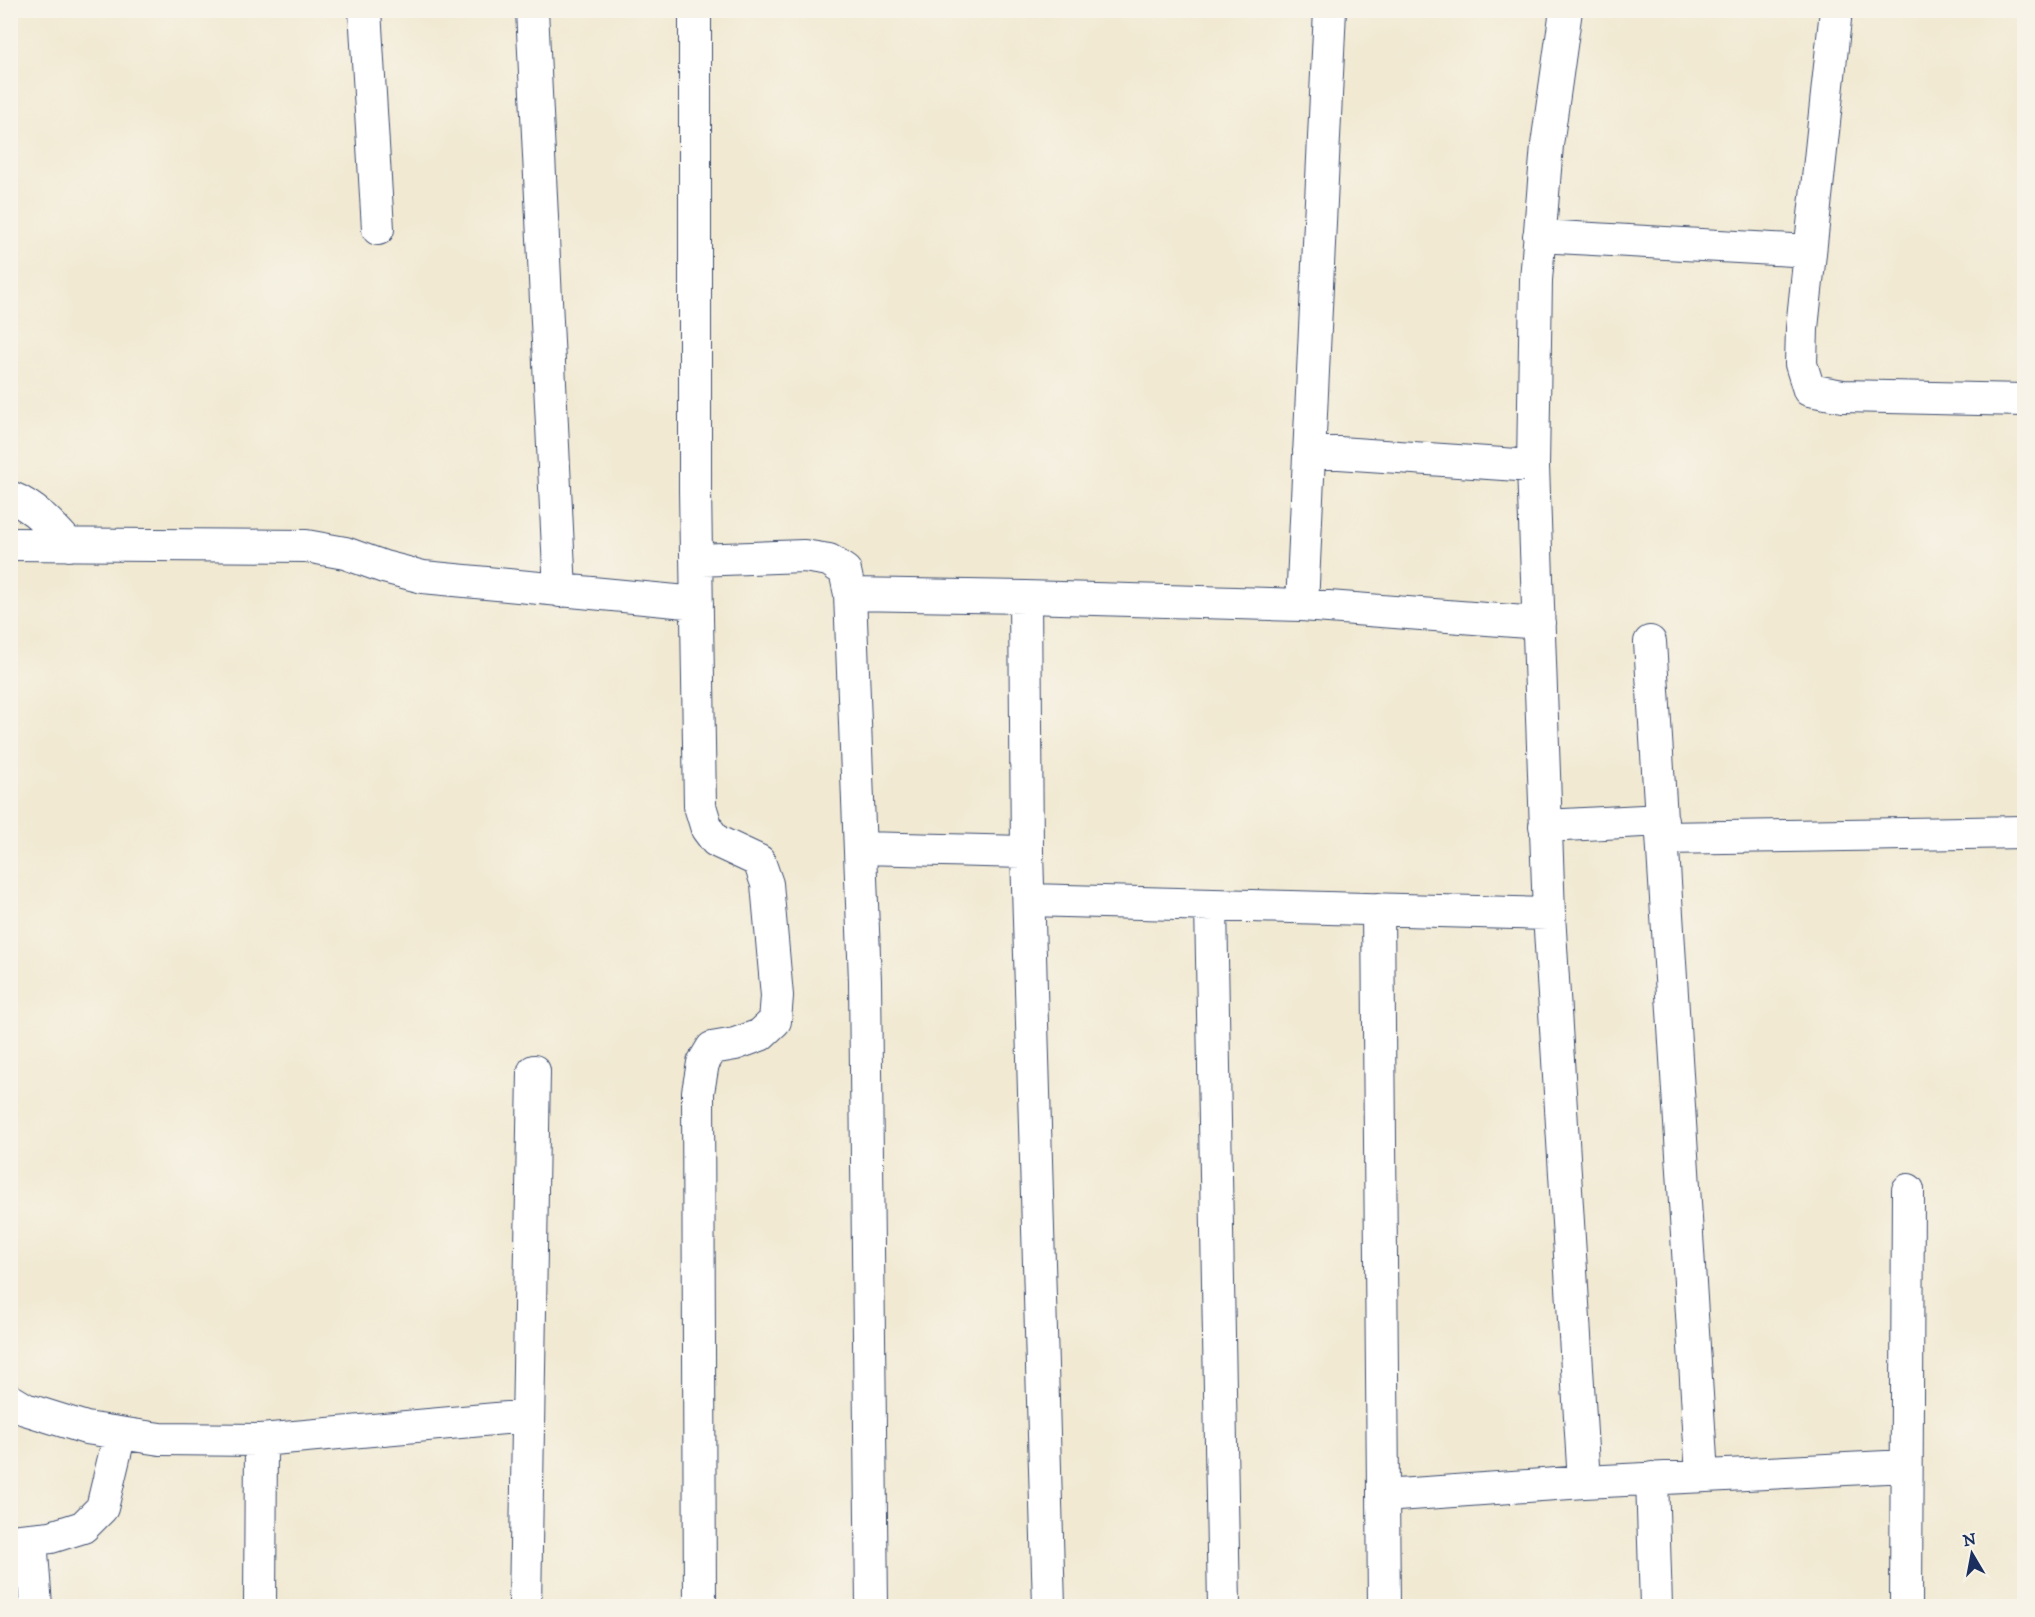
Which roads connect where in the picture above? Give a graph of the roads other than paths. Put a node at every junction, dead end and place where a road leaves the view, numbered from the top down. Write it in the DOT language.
graph roads {
  1 [pos="365,10"];
  2 [pos="532,10"];
  3 [pos="695,10"];
  4 [pos="1330,10"];
  5 [pos="1566,10"];
  6 [pos="1836,10"];
  7 [pos="378,229"];
  8 [pos="1539,236"];
  9 [pos="1810,251"];
  10 [pos="2025,400"];
  11 [pos="1309,451"];
  12 [pos="1533,466"];
  13 [pos="10,497"];
  14 [pos="10,544"];
  15 [pos="69,545"];
  16 [pos="696,560"];
  17 [pos="560,591"];
  18 [pos="850,594"];
  19 [pos="1025,597"];
  20 [pos="697,603"];
  21 [pos="1302,605"];
  22 [pos="1539,623"];
  23 [pos="1650,642"];
  24 [pos="1545,826"];
  25 [pos="1662,829"];
  26 [pos="2025,832"];
  27 [pos="861,848"];
  28 [pos="1027,852"];
  29 [pos="1029,900"];
  30 [pos="1211,905"];
  31 [pos="1378,909"];
  32 [pos="1549,914"];
  33 [pos="534,1071"];
  34 [pos="1908,1190"];
  35 [pos="10,1400"];
  36 [pos="528,1416"];
  37 [pos="120,1433"];
  38 [pos="261,1440"];
  39 [pos="1906,1466"];
  40 [pos="1702,1475"];
  41 [pos="1652,1478"];
  42 [pos="1584,1482"];
  43 [pos="1383,1496"];
  44 [pos="21,1540"];
  45 [pos="36,1606"];
  46 [pos="261,1606"];
  47 [pos="525,1606"];
  48 [pos="700,1606"];
  49 [pos="872,1606"];
  50 [pos="1049,1606"];
  51 [pos="1224,1606"];
  52 [pos="1384,1606"];
  53 [pos="1656,1606"];
  54 [pos="1906,1606"];
  1 -- 7 [label="street"];
  2 -- 17 [label="street"];
  3 -- 16 [label="street"];
  4 -- 11 [label="street"];
  5 -- 8 [label="street"];
  6 -- 9 [label="street"];
  8 -- 9 [label="street"];
  8 -- 12 [label="street"];
  9 -- 10 [label="street"];
  11 -- 12 [label="street"];
  11 -- 21 [label="street"];
  12 -- 22 [label="street"];
  13 -- 15 [label="street"];
  14 -- 15 [label="street"];
  15 -- 17 [label="street"];
  16 -- 18 [label="street"];
  16 -- 20 [label="street"];
  17 -- 20 [label="street"];
  18 -- 19 [label="street"];
  18 -- 27 [label="street"];
  19 -- 21 [label="street"];
  19 -- 28 [label="street"];
  20 -- 48 [label="street"];
  21 -- 22 [label="street"];
  22 -- 24 [label="street"];
  23 -- 25 [label="street"];
  24 -- 25 [label="street"];
  24 -- 32 [label="street"];
  25 -- 26 [label="street"];
  25 -- 40 [label="street"];
  27 -- 28 [label="street"];
  27 -- 49 [label="street"];
  28 -- 29 [label="street"];
  29 -- 30 [label="street"];
  29 -- 50 [label="street"];
  30 -- 31 [label="street"];
  30 -- 51 [label="street"];
  31 -- 32 [label="street"];
  31 -- 43 [label="street"];
  32 -- 42 [label="street"];
  33 -- 36 [label="street"];
  34 -- 39 [label="street"];
  35 -- 37 [label="street"];
  36 -- 38 [label="street"];
  36 -- 47 [label="street"];
  37 -- 38 [label="street"];
  37 -- 44 [label="street"];
  38 -- 46 [label="street"];
  39 -- 40 [label="street"];
  39 -- 54 [label="street"];
  40 -- 41 [label="street"];
  41 -- 42 [label="street"];
  41 -- 53 [label="street"];
  42 -- 43 [label="street"];
  43 -- 52 [label="street"];
  44 -- 45 [label="street"];
}
